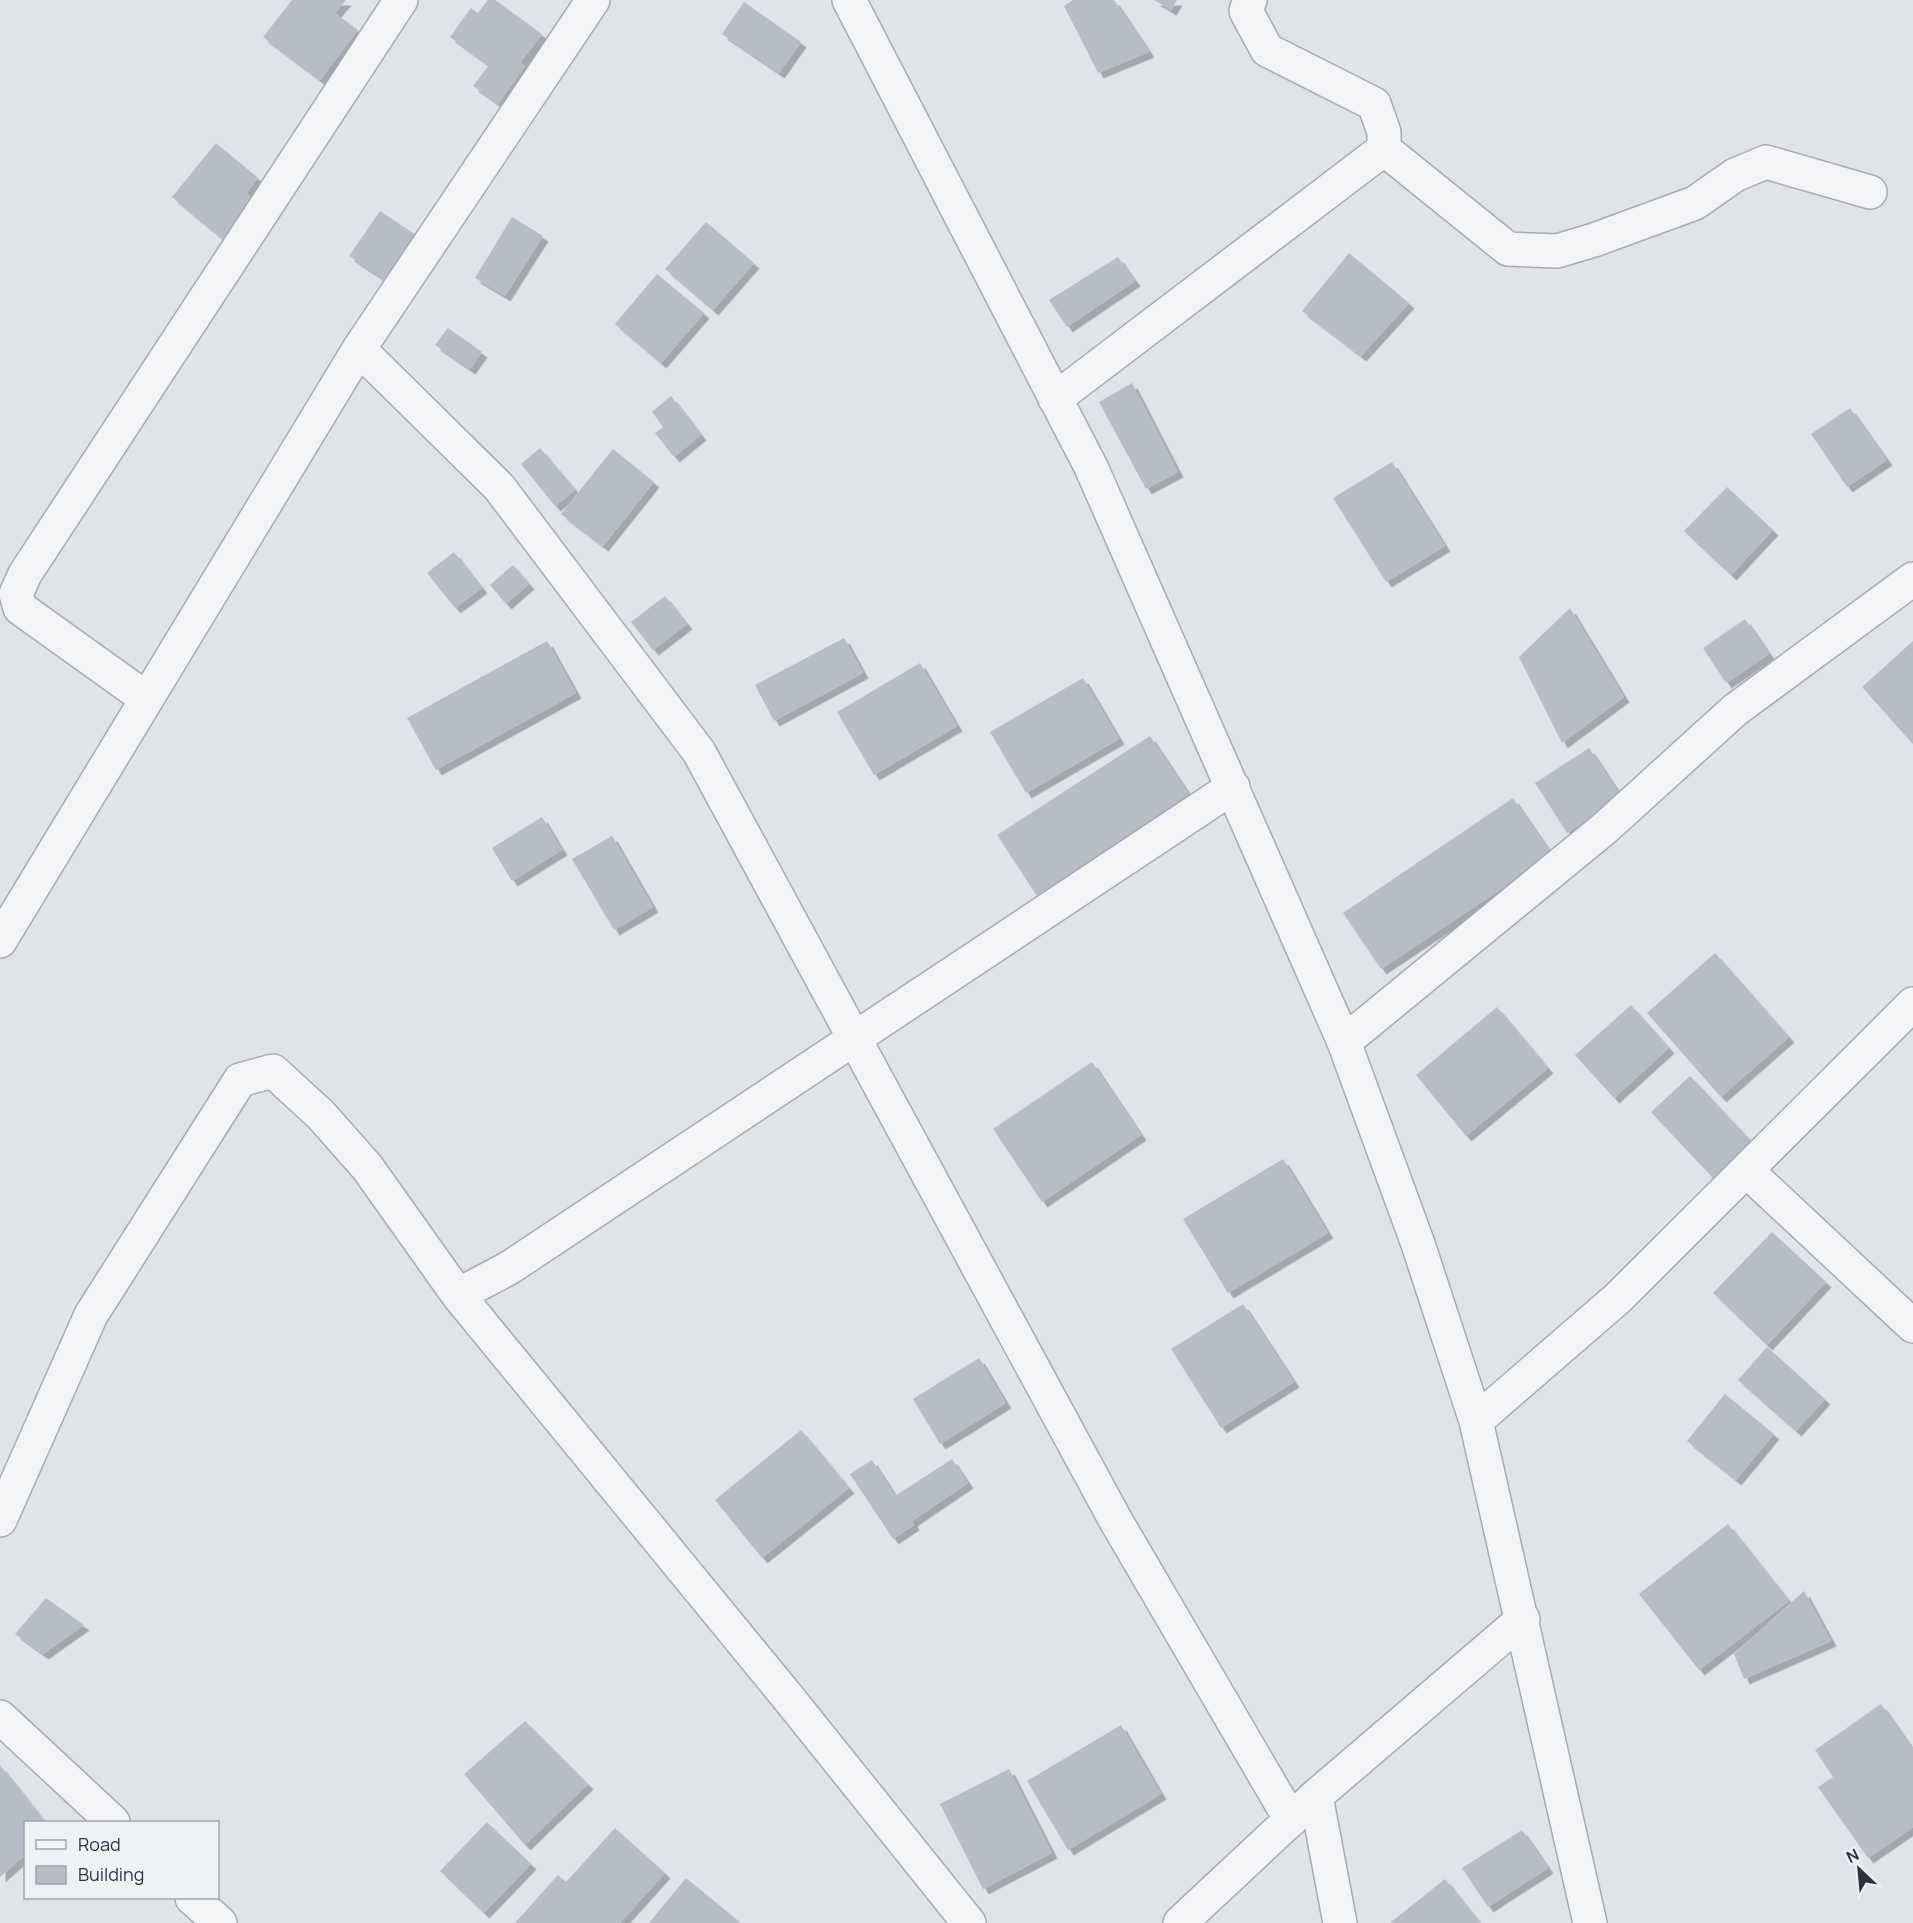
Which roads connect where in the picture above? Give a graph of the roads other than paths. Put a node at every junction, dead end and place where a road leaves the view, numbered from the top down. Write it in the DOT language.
graph roads {
  1 [pos="593,0"];
  2 [pos="849,0"];
  3 [pos="1250,0"];
  4 [pos="395,3"];
  5 [pos="1384,149"];
  6 [pos="1870,192"];
  7 [pos="359,349"];
  8 [pos="1055,399"];
  9 [pos="1913,579"];
  10 [pos="147,699"];
  11 [pos="1233,787"];
  12 [pos="0,941"];
  13 [pos="1913,1004"];
  14 [pos="854,1040"];
  15 [pos="1344,1042"];
  16 [pos="1747,1171"];
  17 [pos="458,1295"];
  18 [pos="1913,1326"];
  19 [pos="1476,1421"];
  20 [pos="0,1520"];
  21 [pos="1523,1619"];
  22 [pos="0,1717"];
  23 [pos="1316,1796"];
  24 [pos="1291,1820"];
  25 [pos="111,1821"];
  26 [pos="193,1899"];
  27 [pos="220,1923"];
  28 [pos="969,1923"];
  29 [pos="1180,1923"];
  30 [pos="1340,1923"];
  31 [pos="1590,1923"];
  1 -- 7 [label="street"];
  2 -- 8 [label="street"];
  3 -- 5 [label="street"];
  4 -- 10 [label="street"];
  5 -- 6 [label="street"];
  5 -- 8 [label="street"];
  7 -- 10 [label="street"];
  7 -- 14 [label="street"];
  8 -- 11 [label="street"];
  9 -- 15 [label="street"];
  10 -- 12 [label="street"];
  11 -- 14 [label="street"];
  11 -- 15 [label="street"];
  13 -- 16 [label="street"];
  14 -- 17 [label="street"];
  14 -- 24 [label="street"];
  15 -- 19 [label="street"];
  16 -- 18 [label="street"];
  16 -- 19 [label="street"];
  17 -- 20 [label="street"];
  17 -- 28 [label="street"];
  19 -- 21 [label="street"];
  21 -- 23 [label="street"];
  21 -- 31 [label="street"];
  22 -- 25 [label="street"];
  23 -- 24 [label="street"];
  23 -- 30 [label="street"];
  24 -- 29 [label="street"];
  26 -- 27 [label="street"];
}
